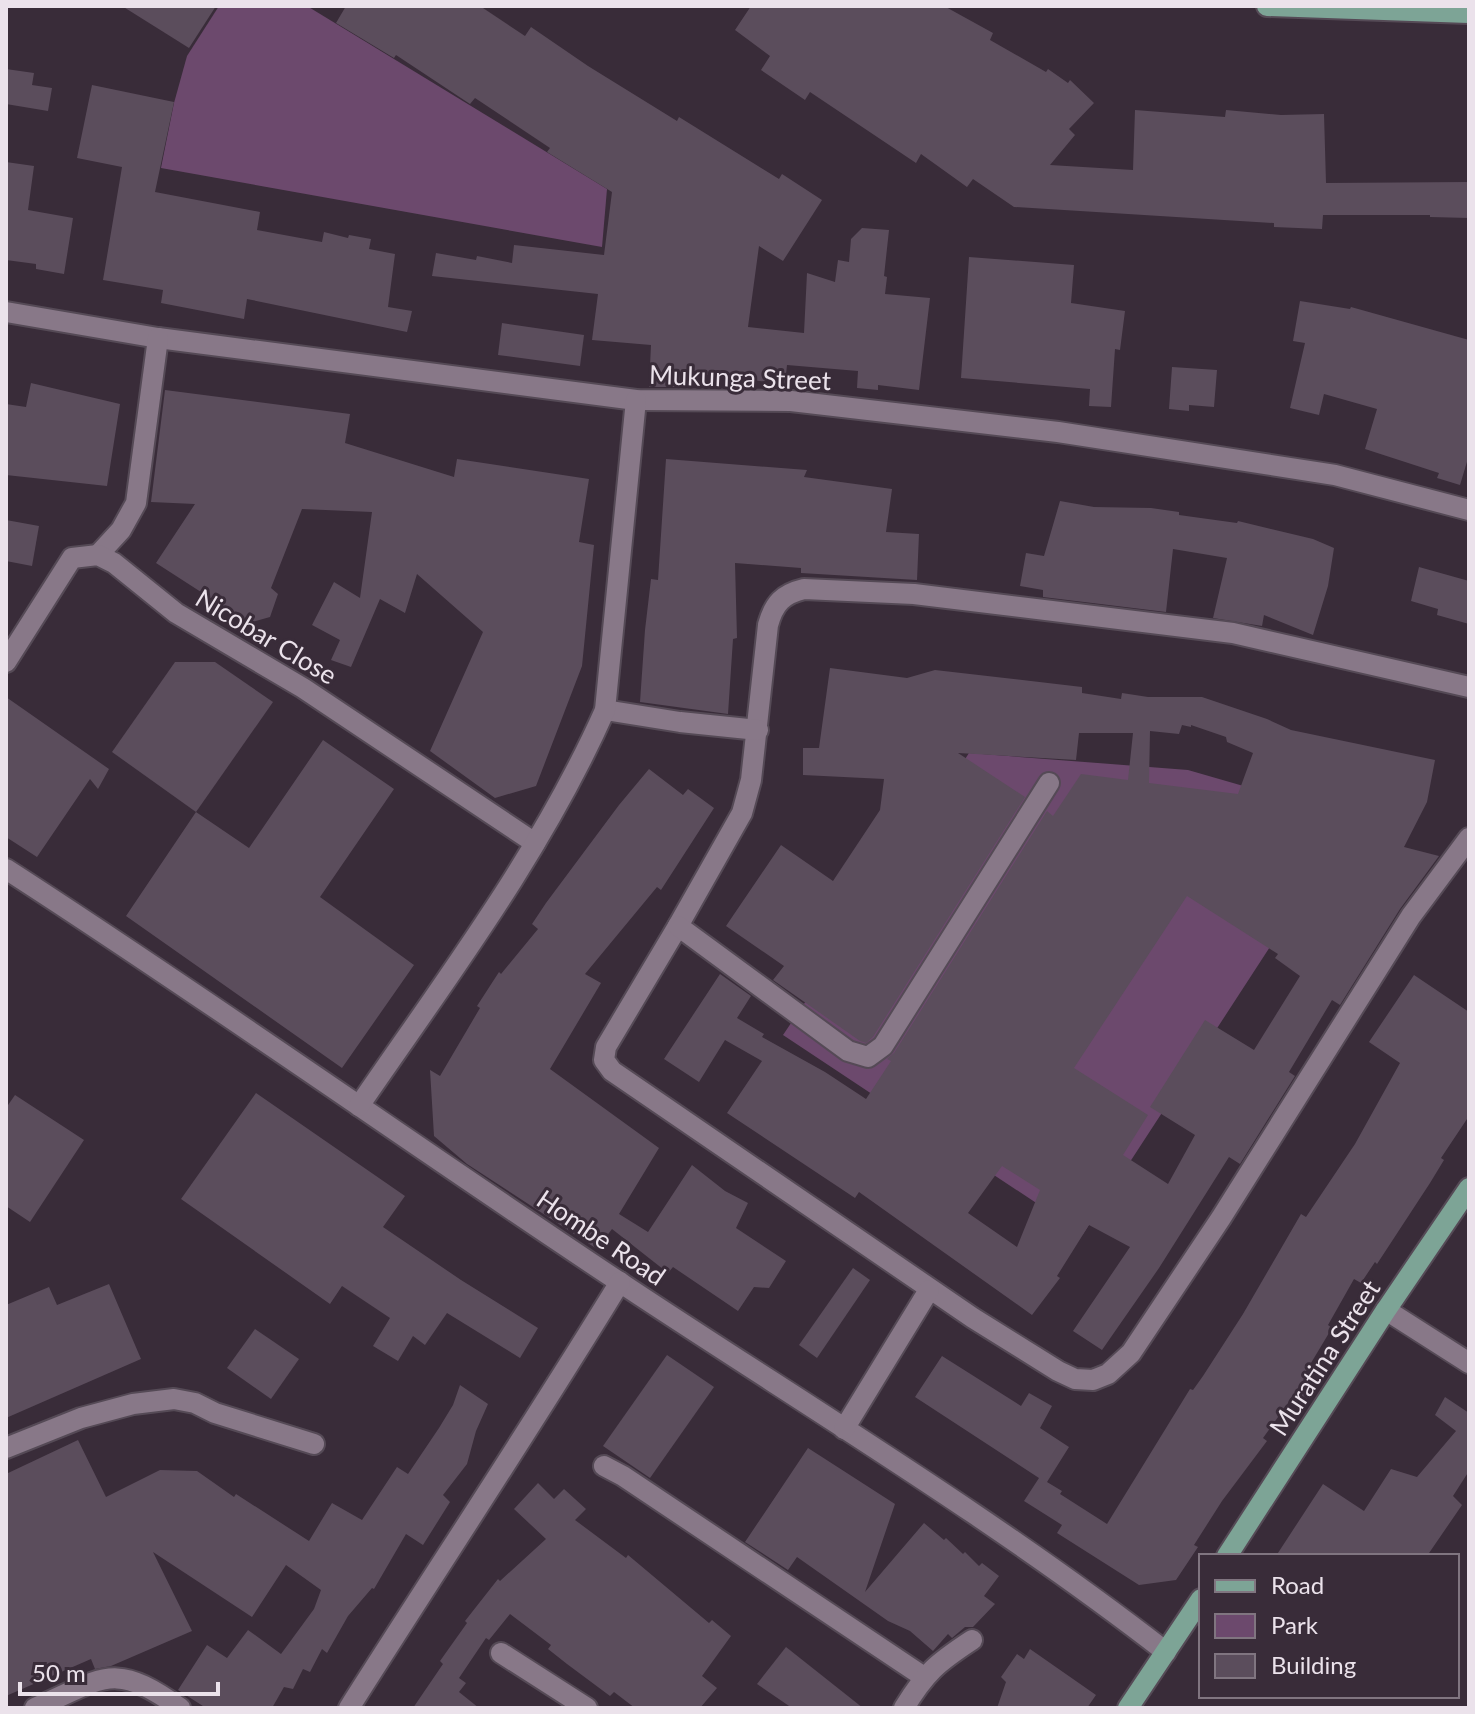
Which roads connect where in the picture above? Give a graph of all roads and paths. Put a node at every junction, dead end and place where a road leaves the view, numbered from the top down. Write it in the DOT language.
graph roads {
  1 [pos="1267,6"];
  2 [pos="1308,8"];
  3 [pos="1469,13"];
  4 [pos="6,312"];
  5 [pos="158,338"];
  6 [pos="636,400"];
  7 [pos="1469,510"];
  8 [pos="98,555"];
  9 [pos="6,662"];
  10 [pos="1469,687"];
  11 [pos="605,710"];
  12 [pos="758,730"];
  13 [pos="1049,783"];
  14 [pos="1469,838"];
  15 [pos="535,843"];
  16 [pos="6,869"];
  17 [pos="678,926"];
  18 [pos="359,1106"];
  19 [pos="1469,1188"];
  20 [pos="620,1282"];
  21 [pos="929,1290"];
  22 [pos="1386,1310"];
  23 [pos="1469,1363"];
  24 [pos="844,1429"];
  25 [pos="314,1444"];
  26 [pos="6,1448"];
  27 [pos="604,1466"];
  28 [pos="1228,1554"];
  29 [pos="1199,1602"];
  30 [pos="972,1640"];
  31 [pos="1166,1652"];
  32 [pos="501,1653"];
  33 [pos="924,1677"];
  34 [pos="35,1708"];
  35 [pos="180,1708"];
  36 [pos="349,1708"];
  37 [pos="587,1708"];
  38 [pos="904,1708"];
  39 [pos="1128,1708"];
  1 -- 2 [label="main road"];
  2 -- 3 [label="main road"];
  4 -- 5 [label="street, Mukunga Street"];
  5 -- 6 [label="street, Mukunga Street"];
  5 -- 8 [label="street"];
  6 -- 7 [label="street, Mukunga Street"];
  6 -- 11 [label="street"];
  8 -- 9 [label="street"];
  8 -- 15 [label="street, Nicobar Close"];
  10 -- 12 [label="street"];
  11 -- 12 [label="street"];
  11 -- 15 [label="street"];
  12 -- 17 [label="street"];
  13 -- 17 [label="street"];
  14 -- 21 [label="street"];
  15 -- 18 [label="street"];
  16 -- 18 [label="street, Hombe Road"];
  17 -- 21 [label="street"];
  18 -- 20 [label="street, Hombe Road"];
  19 -- 22 [label="main road, Muratina Street"];
  20 -- 24 [label="street, Hombe Road"];
  20 -- 36 [label="street"];
  21 -- 24 [label="street"];
  22 -- 23 [label="street"];
  22 -- 28 [label="main road, Muratina Street"];
  24 -- 31 [label="street, Hombe Road"];
  25 -- 26 [label="street"];
  27 -- 33 [label="street"];
  29 -- 31 [label="main road"];
  30 -- 33 [label="street"];
  31 -- 39 [label="main road"];
  32 -- 37 [label="street"];
  33 -- 38 [label="street"];
  34 -- 35 [label="street"];
}
